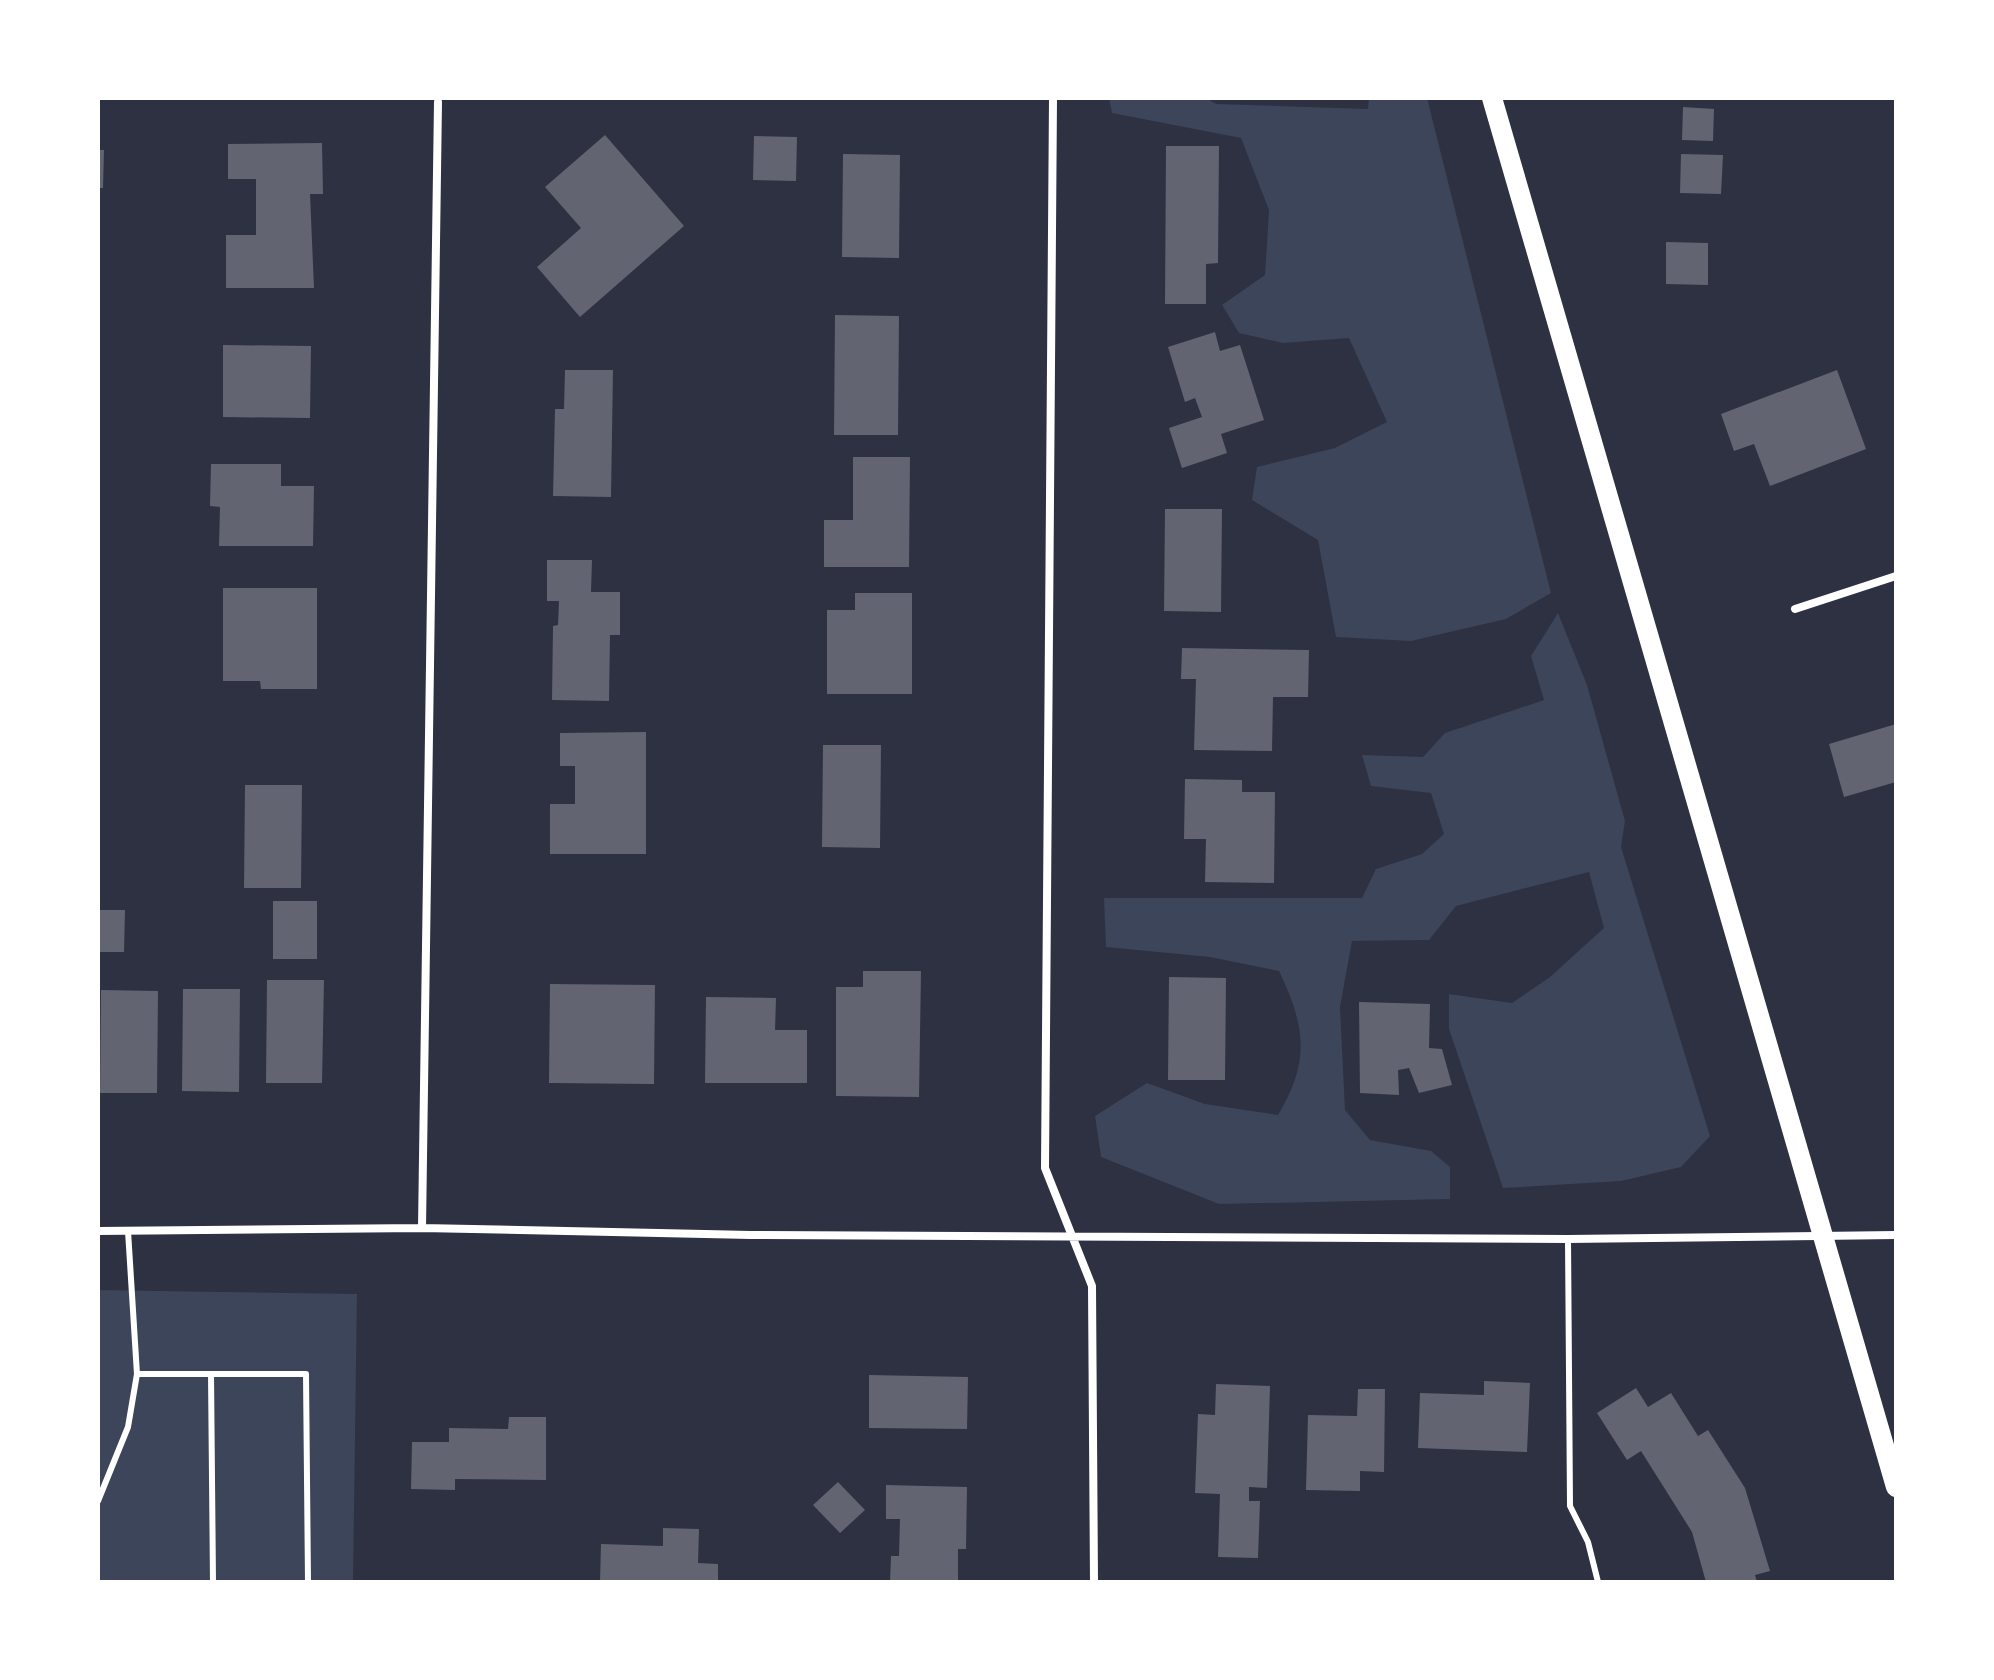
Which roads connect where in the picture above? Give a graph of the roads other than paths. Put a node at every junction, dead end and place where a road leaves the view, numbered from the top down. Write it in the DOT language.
graph roads {
  1 [pos="1053,98"];
  2 [pos="1492,98"];
  3 [pos="438,102"];
  4 [pos="1896,576"];
  5 [pos="1795,609"];
  6 [pos="422,1228"];
  7 [pos="98,1231"];
  8 [pos="128,1231"];
  9 [pos="1824,1233"];
  10 [pos="1896,1235"];
  11 [pos="1075,1237"];
  12 [pos="1568,1239"];
  13 [pos="137,1374"];
  14 [pos="211,1374"];
  15 [pos="1896,1487"];
  16 [pos="98,1501"];
  17 [pos="213,1582"];
  18 [pos="308,1582"];
  19 [pos="1094,1582"];
  20 [pos="1598,1582"];
  1 -- 11 [label="street"];
  2 -- 9 [label="main road"];
  3 -- 6 [label="street"];
  4 -- 5 [label="street"];
  6 -- 8 [label="street"];
  6 -- 11 [label="street"];
  7 -- 8 [label="street"];
  8 -- 13 [label="lane"];
  9 -- 10 [label="street"];
  9 -- 12 [label="street"];
  9 -- 15 [label="main road"];
  11 -- 12 [label="street"];
  11 -- 19 [label="street"];
  12 -- 20 [label="lane"];
  13 -- 14 [label="lane"];
  13 -- 16 [label="lane"];
  14 -- 17 [label="lane"];
  14 -- 18 [label="lane"];
}
